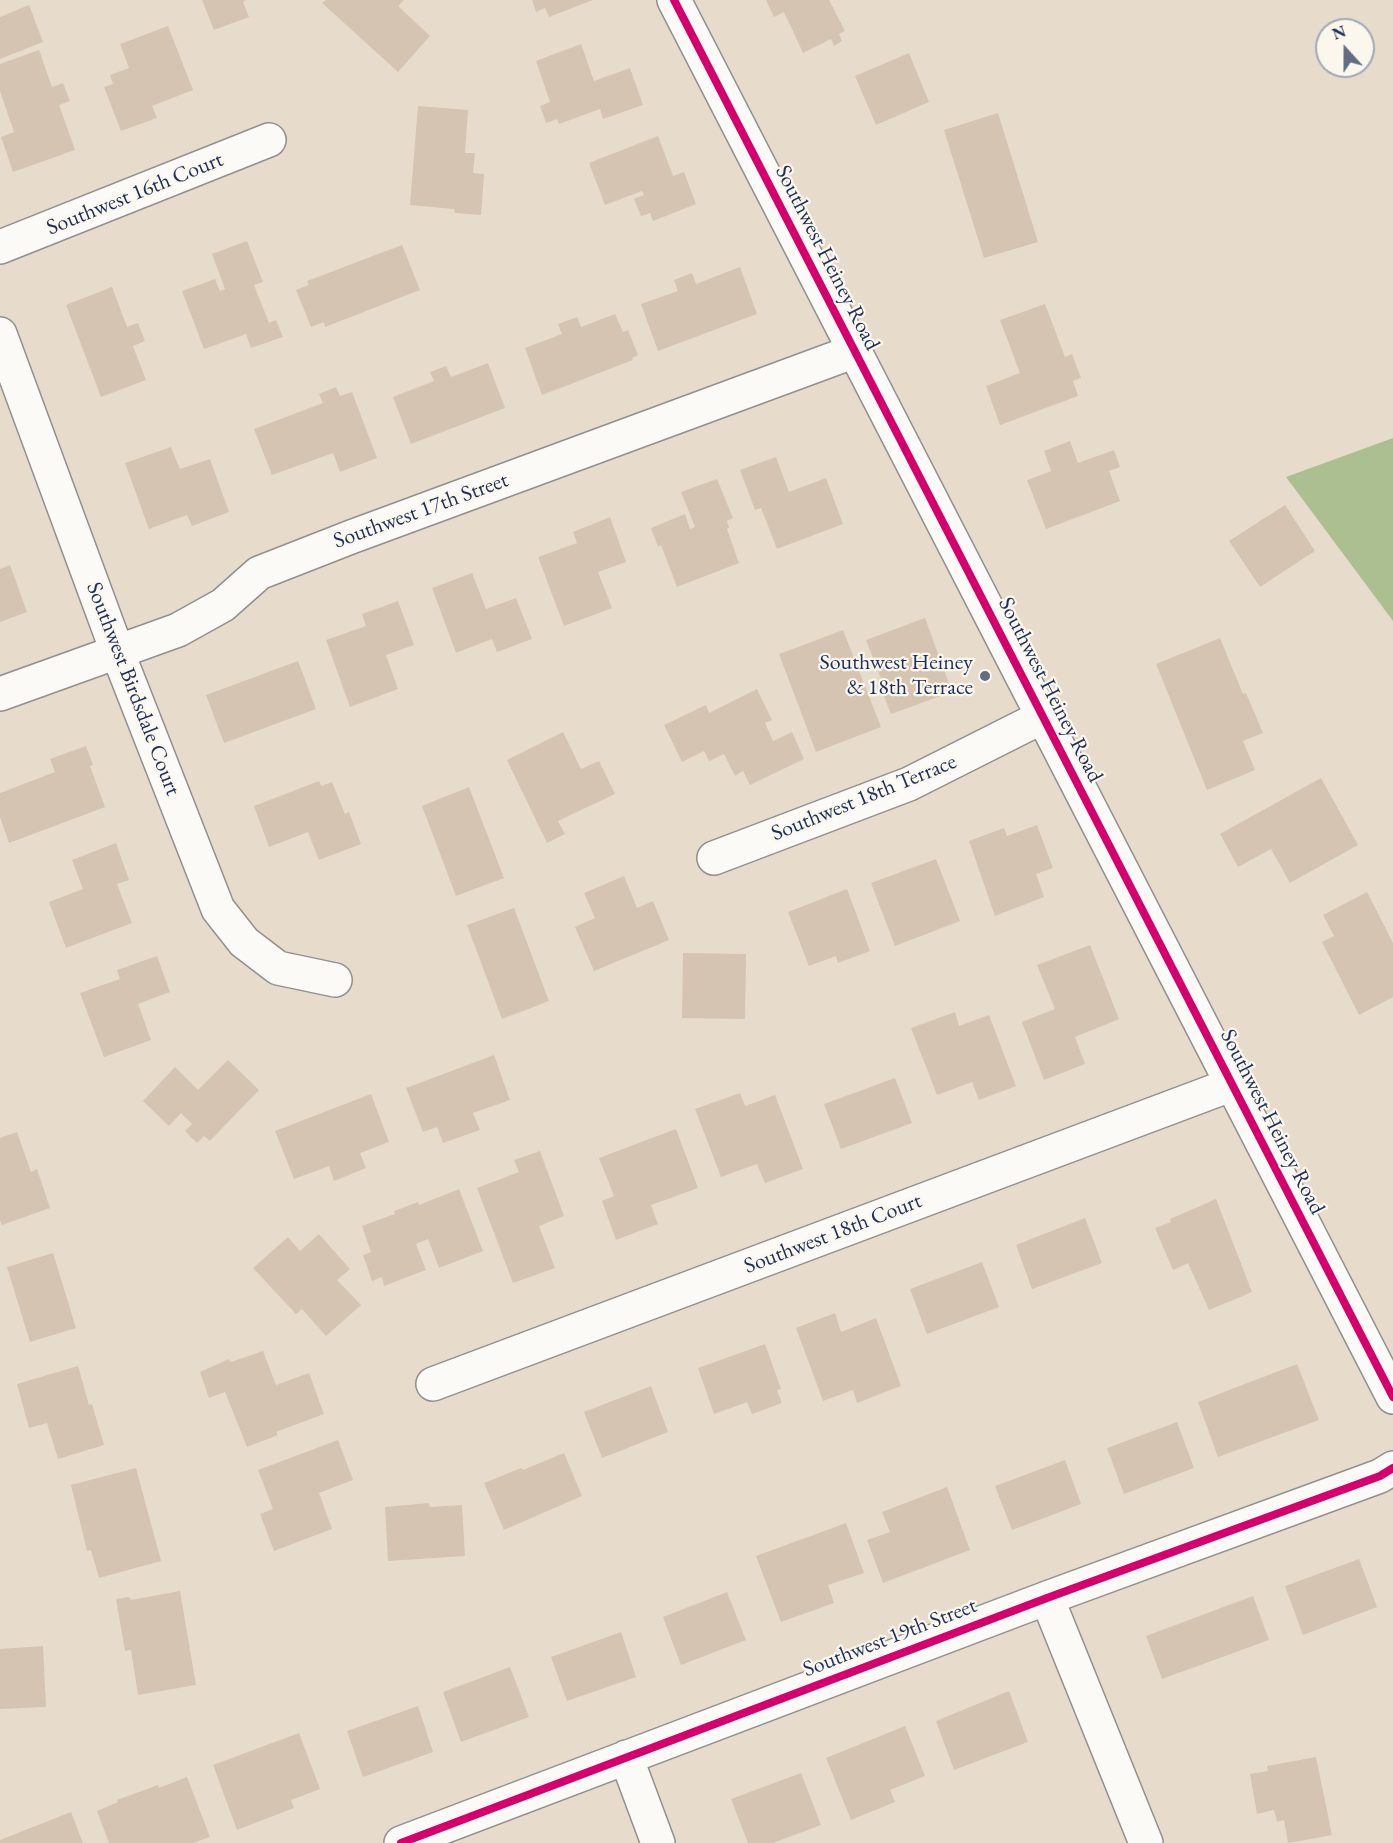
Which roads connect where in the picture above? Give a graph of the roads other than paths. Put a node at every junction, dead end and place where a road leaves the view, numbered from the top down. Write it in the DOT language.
graph roads {
  1 [pos="674,0"];
  2 [pos="269,140"];
  3 [pos="0,247"];
  4 [pos="0,334"];
  5 [pos="855,351"];
  6 [pos="117,651"];
  7 [pos="0,694"];
  8 [pos="1044,716"];
  9 [pos="714,858"];
  10 [pos="335,980"];
  11 [pos="1233,1084"];
  12 [pos="433,1384"];
  13 [pos="1393,1397"];
  14 [pos="1393,1468"];
  15 [pos="1047,1598"];
  16 [pos="626,1757"];
  17 [pos="401,1843"];
  18 [pos="658,1843"];
  19 [pos="1146,1843"];
  1 -- 5 [label="street, Southwest Heiney Road"];
  2 -- 3 [label="street, Southwest 16th Court"];
  4 -- 6 [label="street, Southwest Birdsdale Court"];
  5 -- 6 [label="street, Southwest 17th Street"];
  5 -- 8 [label="street, Southwest Heiney Road"];
  6 -- 7 [label="street, Southwest 17th Street"];
  6 -- 10 [label="street, Southwest Birdsdale Court"];
  8 -- 9 [label="street, Southwest 18th Terrace"];
  8 -- 11 [label="street, Southwest Heiney Road"];
  11 -- 12 [label="street, Southwest 18th Court"];
  11 -- 13 [label="street, Southwest Heiney Road"];
  14 -- 15 [label="street, Southwest 19th Street"];
  15 -- 16 [label="street, Southwest 19th Street"];
  15 -- 19 [label="street"];
  16 -- 17 [label="street, Southwest 19th Street"];
  16 -- 18 [label="street"];
}
